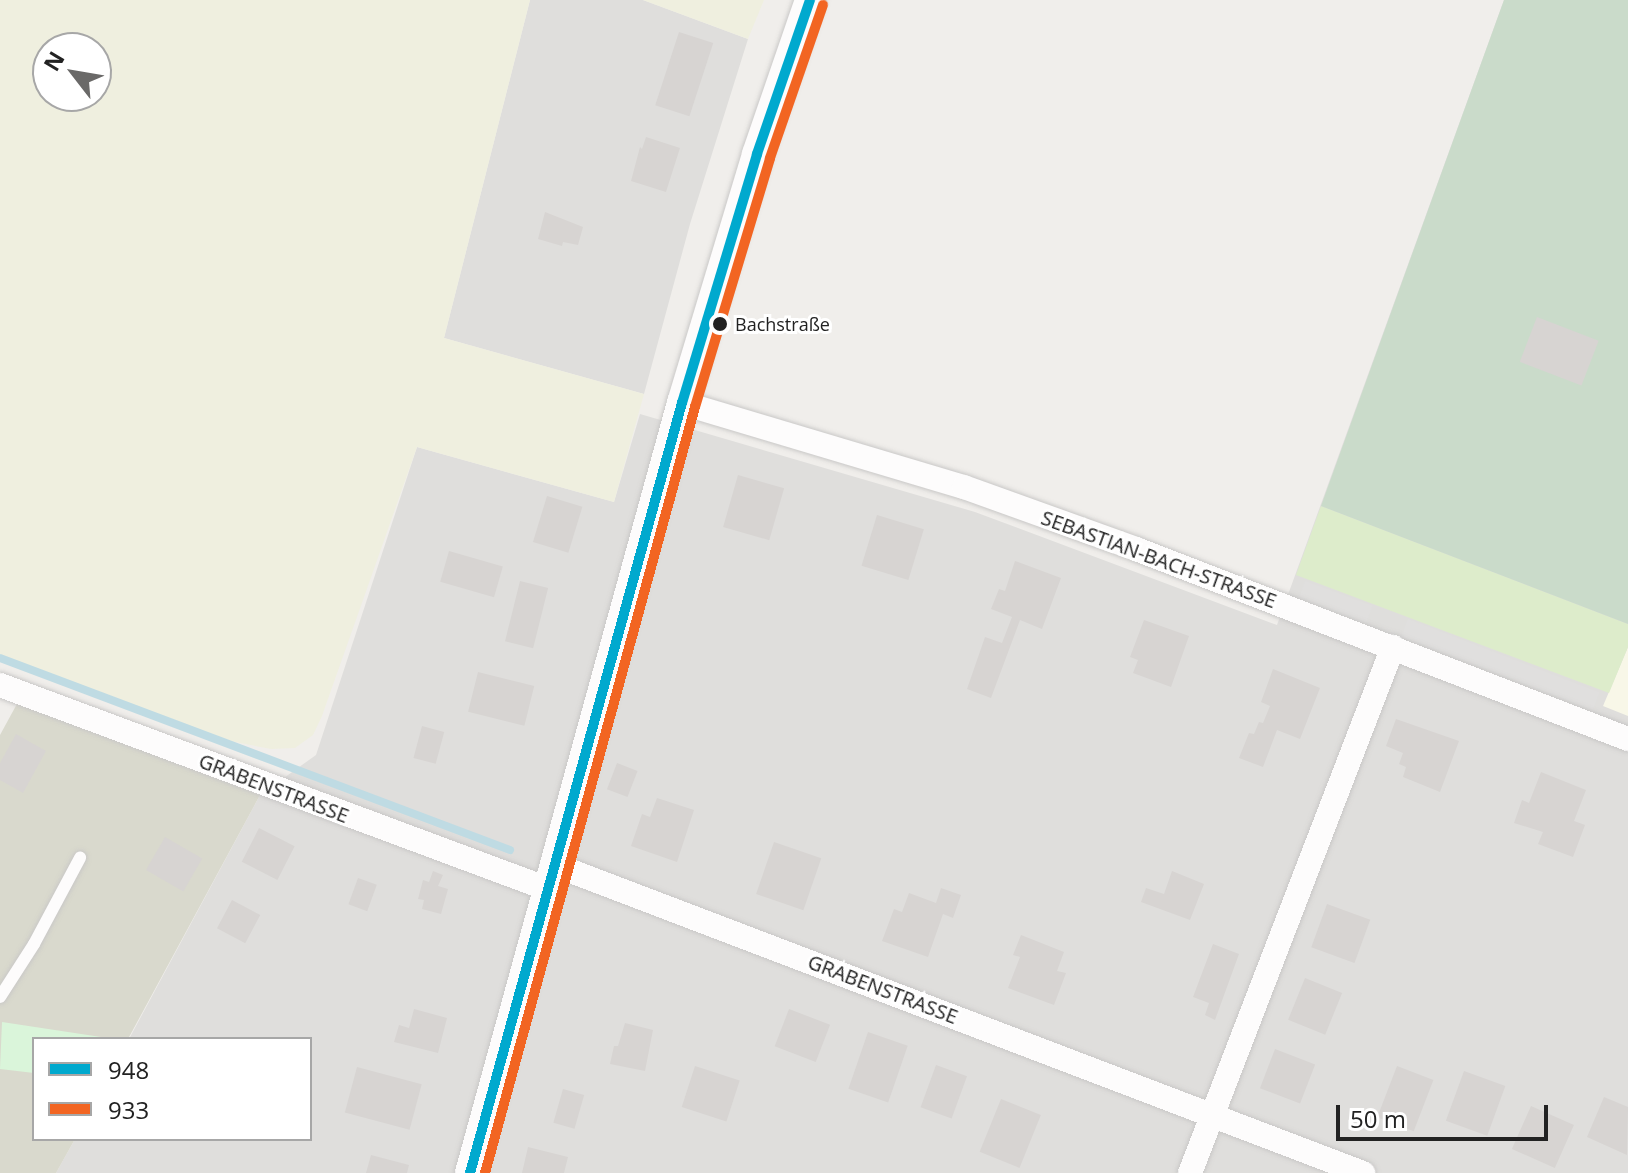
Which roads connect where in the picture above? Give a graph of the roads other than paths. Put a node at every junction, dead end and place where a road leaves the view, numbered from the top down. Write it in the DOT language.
graph roads {
  1 [pos="810,0"];
  2 [pos="682,403"];
  3 [pos="1393,647"];
  4 [pos="0,685"];
  5 [pos="1628,739"];
  6 [pos="80,858"];
  7 [pos="551,877"];
  8 [pos="0,997"];
  9 [pos="1211,1115"];
  10 [pos="470,1173"];
  11 [pos="1190,1173"];
  12 [pos="1363,1173"];
  1 -- 2 [label="street"];
  2 -- 3 [label="street, SEBASTIAN-BACH-STRASSE"];
  2 -- 7 [label="street"];
  3 -- 5 [label="street, SEBASTIAN-BACH-STRASSE"];
  3 -- 9 [label="street"];
  4 -- 7 [label="street, GRABENSTRASSE"];
  6 -- 8 [label="lane"];
  7 -- 9 [label="street, GRABENSTRASSE"];
  7 -- 10 [label="street"];
  9 -- 11 [label="street"];
  9 -- 12 [label="street, GRABENSTRASSE"];
}
